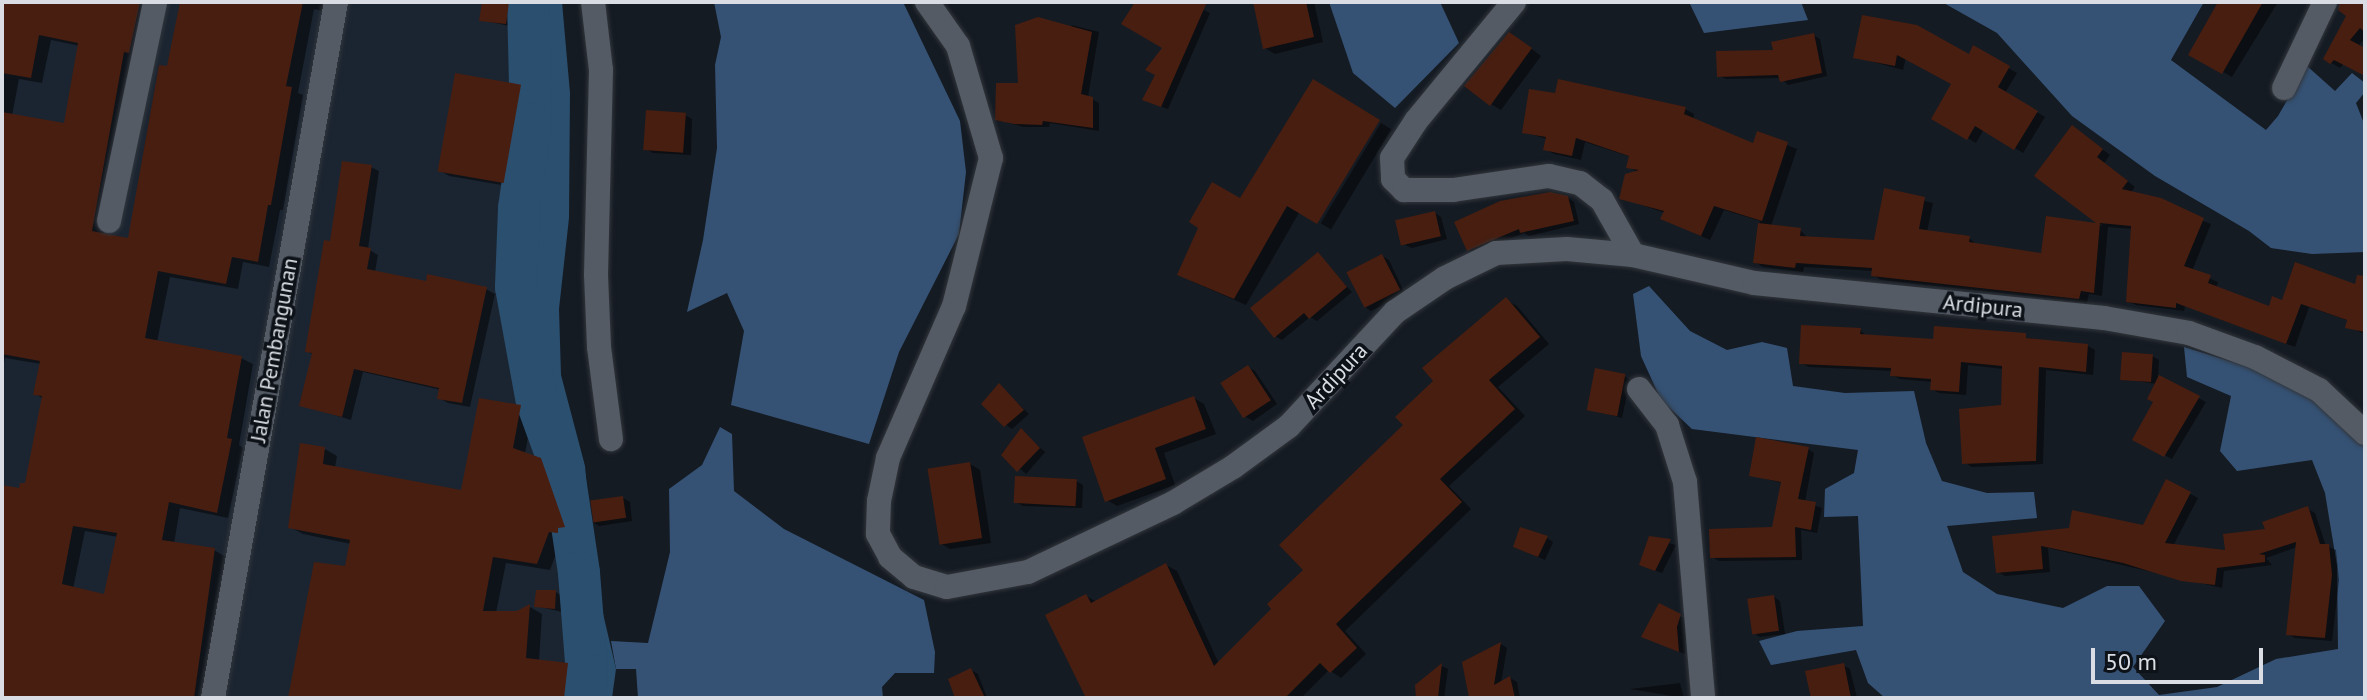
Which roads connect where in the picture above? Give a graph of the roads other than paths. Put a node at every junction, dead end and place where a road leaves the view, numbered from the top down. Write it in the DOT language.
graph roads {
  1 [pos="155,2"];
  2 [pos="336,2"];
  3 [pos="593,2"];
  4 [pos="927,2"];
  5 [pos="1514,2"];
  6 [pos="2325,2"];
  7 [pos="2284,88"];
  8 [pos="109,221"];
  9 [pos="1633,255"];
  10 [pos="1639,389"];
  11 [pos="2365,433"];
  12 [pos="611,439"];
  13 [pos="213,698"];
  14 [pos="1703,698"];
  1 -- 8 [label="street"];
  2 -- 13 [label="street, Jalan Pembangunan"];
  3 -- 12 [label="street"];
  4 -- 9 [label="street, Ardipura"];
  5 -- 9 [label="street"];
  6 -- 7 [label="street"];
  9 -- 11 [label="street, Ardipura"];
  10 -- 14 [label="street"];
}
